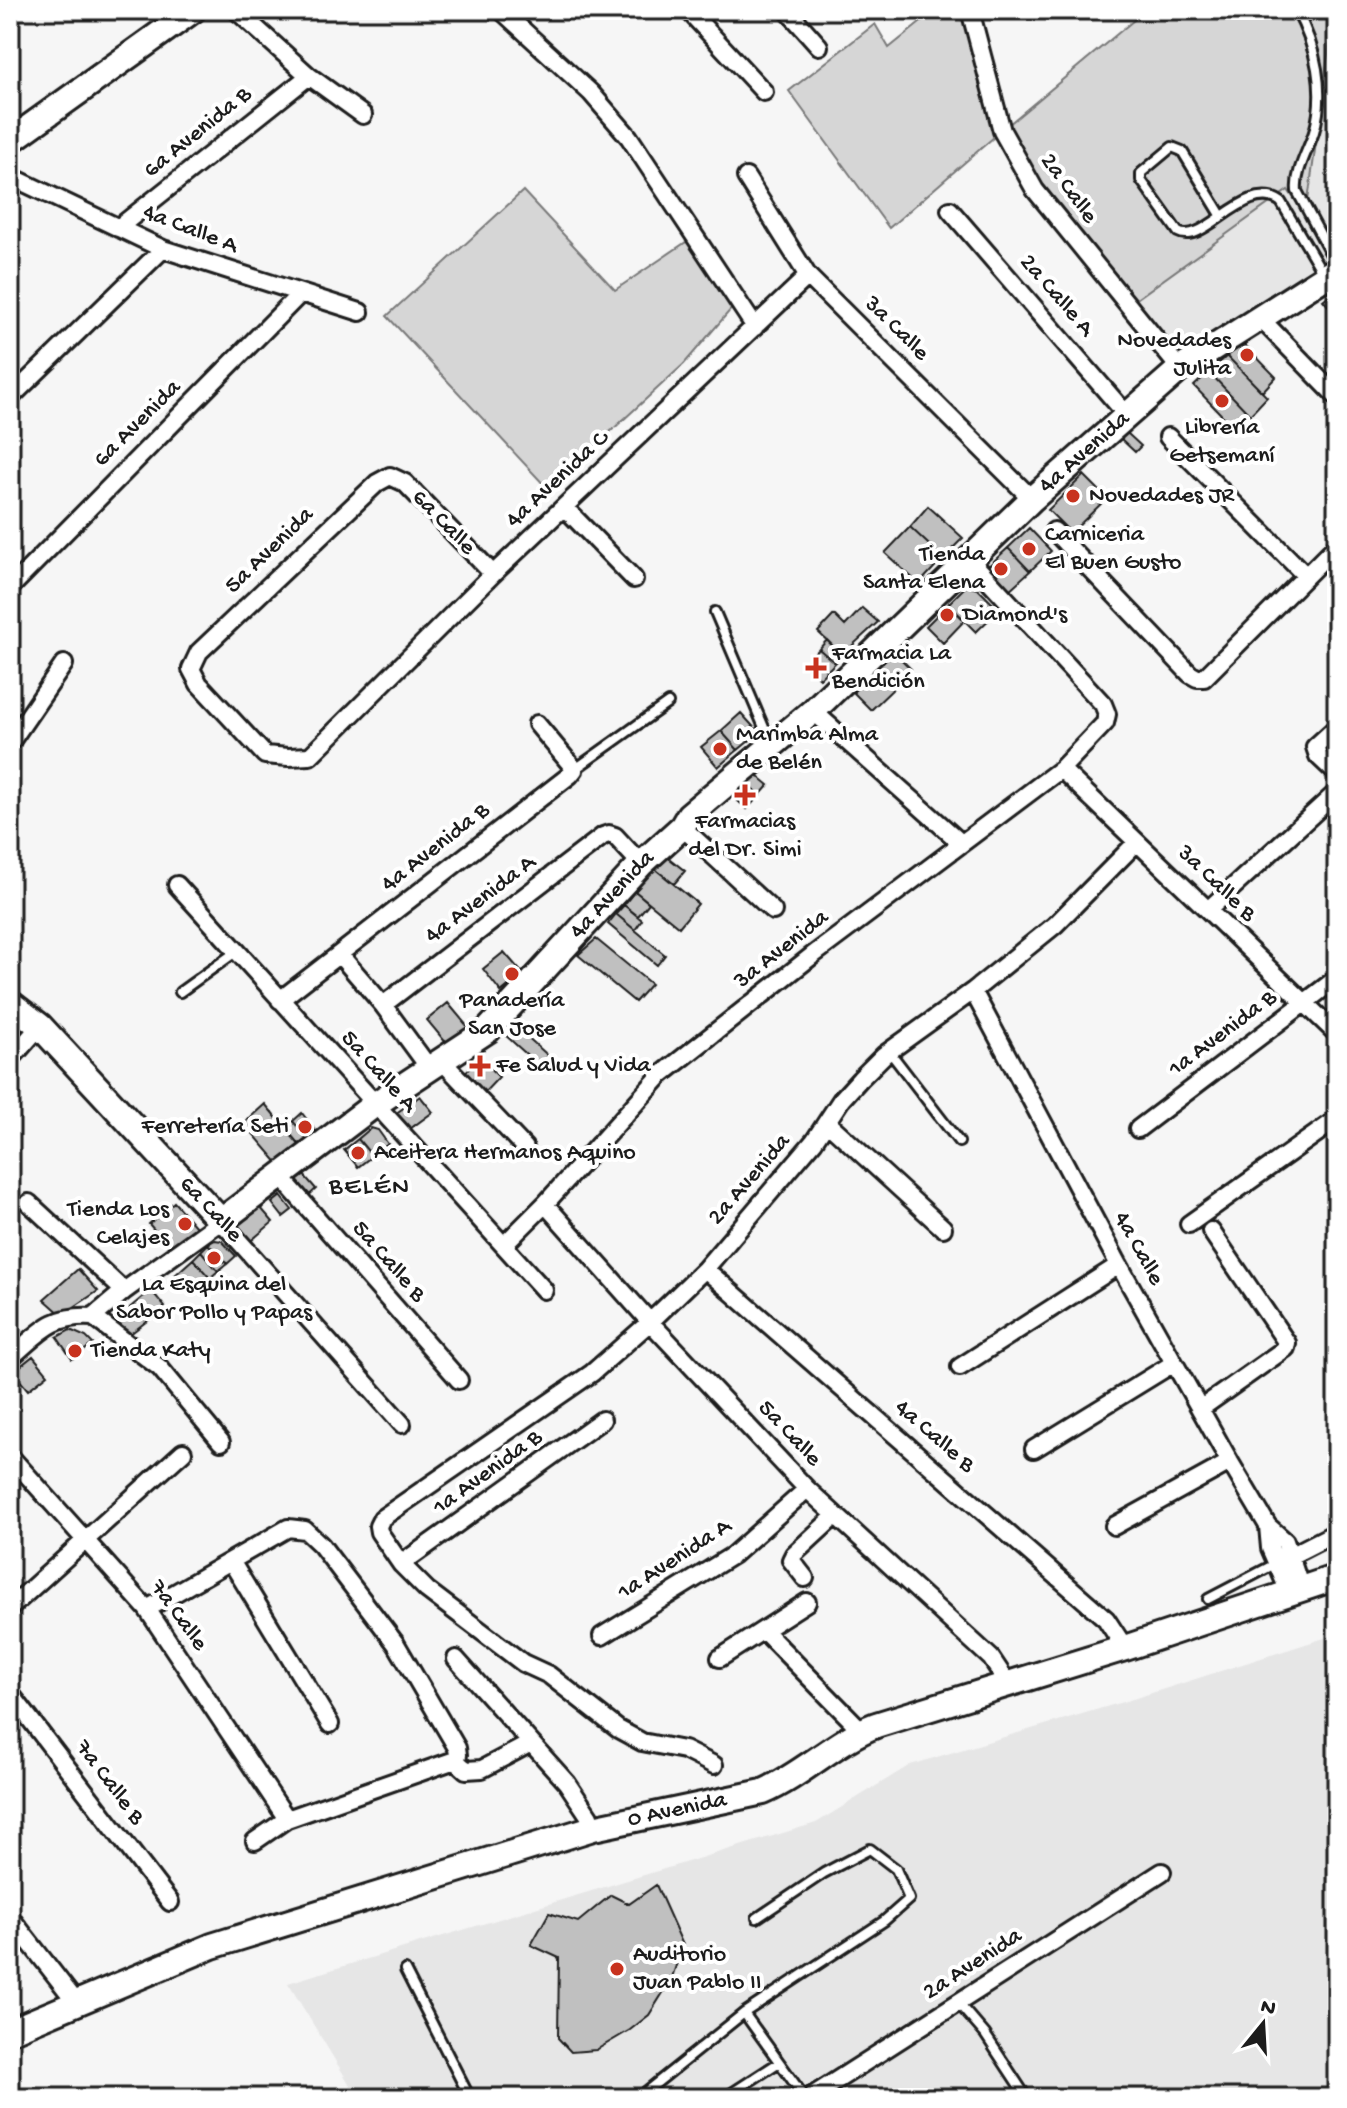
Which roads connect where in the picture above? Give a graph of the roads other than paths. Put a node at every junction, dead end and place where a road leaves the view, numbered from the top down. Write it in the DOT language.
graph roads {
  1 [pos="193,10"];
  2 [pos="236,10"];
  3 [pos="501,10"];
  4 [pos="688,10"];
  5 [pos="787,10"];
  6 [pos="970,10"];
  7 [pos="1296,10"];
  8 [pos="819,46"];
  9 [pos="309,76"];
  10 [pos="764,92"];
  11 [pos="363,115"];
  12 [pos="10,141"];
  13 [pos="10,176"];
  14 [pos="746,177"];
  15 [pos="950,210"];
  16 [pos="1221,215"];
  17 [pos="118,228"];
  18 [pos="163,249"];
  19 [pos="1333,270"];
  20 [pos="808,276"];
  21 [pos="300,294"];
  22 [pos="360,312"];
  23 [pos="1260,318"];
  24 [pos="755,327"];
  25 [pos="1180,369"];
  26 [pos="1337,397"];
  27 [pos="10,398"];
  28 [pos="1126,414"];
  29 [pos="1168,437"];
  30 [pos="390,476"];
  31 [pos="1032,499"];
  32 [pos="564,507"];
  33 [pos="1054,531"];
  34 [pos="1337,545"];
  35 [pos="971,561"];
  36 [pos="493,574"];
  37 [pos="1306,576"];
  38 [pos="634,579"];
  39 [pos="10,588"];
  40 [pos="715,612"];
  41 [pos="64,664"];
  42 [pos="668,703"];
  43 [pos="813,711"];
  44 [pos="537,724"];
  45 [pos="1337,727"];
  46 [pos="10,743"];
  47 [pos="771,746"];
  48 [pos="310,756"];
  49 [pos="1061,769"];
  50 [pos="574,770"];
  51 [pos="1337,774"];
  52 [pos="1337,792"];
  53 [pos="682,827"];
  54 [pos="1137,842"];
  55 [pos="961,843"];
  56 [pos="641,864"];
  57 [pos="177,885"];
  58 [pos="1208,910"];
  59 [pos="773,911"];
  60 [pos="237,951"];
  61 [pos="339,954"];
  62 [pos="1337,978"];
  63 [pos="973,991"];
  64 [pos="180,992"];
  65 [pos="280,1000"];
  66 [pos="10,1003"];
  67 [pos="1304,1003"];
  68 [pos="383,1005"];
  69 [pos="40,1026"];
  70 [pos="1337,1034"];
  71 [pos="889,1051"];
  72 [pos="10,1060"];
  73 [pos="436,1065"];
  74 [pos="374,1105"];
  75 [pos="1337,1119"];
  76 [pos="828,1123"];
  77 [pos="1138,1129"];
  78 [pos="959,1142"];
  79 [pos="525,1148"];
  80 [pos="280,1176"];
  81 [pos="29,1203"];
  82 [pos="545,1204"];
  83 [pos="221,1221"];
  84 [pos="1189,1224"];
  85 [pos="943,1228"];
  86 [pos="1211,1231"];
  87 [pos="504,1245"];
  88 [pos="1119,1265"];
  89 [pos="705,1269"];
  90 [pos="544,1290"];
  91 [pos="124,1291"];
  92 [pos="93,1317"];
  93 [pos="650,1322"];
  94 [pos="10,1358"];
  95 [pos="1174,1363"];
  96 [pos="960,1367"];
  97 [pos="459,1380"];
  98 [pos="1200,1409"];
  99 [pos="602,1420"];
  100 [pos="402,1424"];
  101 [pos="221,1442"];
  102 [pos="1034,1449"];
  103 [pos="183,1452"];
  104 [pos="10,1456"];
  105 [pos="1230,1462"];
  106 [pos="807,1489"];
  107 [pos="835,1516"];
  108 [pos="1114,1526"];
  109 [pos="1337,1532"];
  110 [pos="85,1538"];
  111 [pos="1284,1559"];
  112 [pos="231,1561"];
  113 [pos="401,1564"];
  114 [pos="1337,1577"];
  115 [pos="805,1578"];
  116 [pos="1296,1592"];
  117 [pos="1208,1599"];
  118 [pos="807,1602"];
  119 [pos="10,1608"];
  120 [pos="147,1609"];
  121 [pos="764,1631"];
  122 [pos="602,1636"];
  123 [pos="1125,1648"];
  124 [pos="720,1658"];
  125 [pos="456,1659"];
  126 [pos="1009,1685"];
  127 [pos="10,1693"];
  128 [pos="330,1724"];
  129 [pos="862,1731"];
  130 [pos="531,1743"];
  131 [pos="455,1760"];
  132 [pos="714,1765"];
  133 [pos="287,1819"];
  134 [pos="593,1828"];
  135 [pos="255,1841"];
  136 [pos="1162,1872"];
  137 [pos="170,1902"];
  138 [pos="10,1917"];
  139 [pos="757,1918"];
  140 [pos="405,1970"];
  141 [pos="76,2002"];
  142 [pos="958,2003"];
  143 [pos="744,2013"];
  144 [pos="10,2031"];
  145 [pos="778,2063"];
  146 [pos="470,2098"];
  147 [pos="638,2098"];
  148 [pos="724,2098"];
  149 [pos="807,2098"];
  150 [pos="1027,2098"];
  1 -- 12 [label="street"];
  2 -- 9 [label="street"];
  3 -- 24 [label="street"];
  4 -- 10 [label="street"];
  5 -- 8 [label="street"];
  6 -- 25 [label="street, 2a Calle"];
  7 -- 19 [label="lane"];
  9 -- 11 [label="street"];
  9 -- 17 [label="street, 6a Avenida B"];
  13 -- 17 [label="street, 4a Calle A"];
  14 -- 20 [label="street, 3a Calle"];
  15 -- 28 [label="street, 2a Calle A"];
  16 -- 16 [label="lane"];
  16 -- 19 [label="lane"];
  17 -- 18 [label="street, 4a Calle A"];
  18 -- 21 [label="street, 4a Calle A"];
  18 -- 27 [label="street"];
  19 -- 23 [label="street, 4a Avenida"];
  20 -- 24 [label="street, 4a Avenida C"];
  20 -- 31 [label="street, 3a Calle"];
  21 -- 22 [label="street, 4a Calle A"];
  21 -- 39 [label="street, 6a Avenida"];
  23 -- 25 [label="street, 4a Avenida"];
  23 -- 26 [label="street"];
  24 -- 32 [label="street, 4a Avenida C"];
  25 -- 28 [label="street, 4a Avenida"];
  28 -- 31 [label="street, 4a Avenida"];
  29 -- 37 [label="street"];
  30 -- 36 [label="street, 6a Calle"];
  30 -- 48 [label="street, 5a Avenida"];
  31 -- 35 [label="street, 4a Avenida"];
  32 -- 36 [label="street, 4a Avenida C"];
  32 -- 38 [label="street"];
  33 -- 37 [label="street"];
  34 -- 37 [label="street"];
  35 -- 43 [label="street, 4a Avenida"];
  35 -- 49 [label="street, 3a Avenida"];
  36 -- 48 [label="street, 4a Avenida C"];
  40 -- 47 [label="lane"];
  41 -- 46 [label="street"];
  42 -- 50 [label="lane"];
  43 -- 47 [label="street, 4a Avenida"];
  43 -- 55 [label="street"];
  44 -- 50 [label="street"];
  45 -- 51 [label="street"];
  47 -- 53 [label="street, 4a Avenida"];
  49 -- 54 [label="street, 3a Calle B"];
  49 -- 55 [label="street, 3a Avenida"];
  50 -- 61 [label="street, 4a Avenida B"];
  52 -- 58 [label="street"];
  53 -- 56 [label="street, 4a Avenida"];
  53 -- 59 [label="street"];
  54 -- 58 [label="street, 3a Calle B"];
  54 -- 63 [label="street, 2a Avenida"];
  55 -- 82 [label="street, 3a Avenida"];
  56 -- 68 [label="street, 4a Avenida A"];
  56 -- 73 [label="street, 4a Avenida"];
  57 -- 60 [label="street, 5a Calle A"];
  58 -- 67 [label="street, 3a Calle B"];
  60 -- 64 [label="lane"];
  60 -- 65 [label="street, 5a Calle A"];
  61 -- 65 [label="street, 4a Avenida B"];
  61 -- 68 [label="street"];
  62 -- 67 [label="street, 1a Avenida B"];
  63 -- 71 [label="street, 2a Avenida"];
  63 -- 88 [label="street, 4a Calle"];
  65 -- 74 [label="street, 5a Calle A"];
  66 -- 69 [label="street, 6a Calle"];
  67 -- 70 [label="street, 3a Calle B"];
  67 -- 77 [label="street, 1a Avenida B"];
  68 -- 73 [label="street"];
  69 -- 72 [label="street"];
  69 -- 83 [label="street, 6a Calle"];
  71 -- 76 [label="street, 2a Avenida"];
  71 -- 78 [label="lane"];
  73 -- 74 [label="street, 4a Avenida"];
  73 -- 79 [label="street"];
  74 -- 80 [label="street, 4a Avenida"];
  74 -- 87 [label="street, 5a Calle A"];
  75 -- 84 [label="street"];
  76 -- 85 [label="street"];
  76 -- 89 [label="street, 2a Avenida"];
  80 -- 83 [label="street, 4a Avenida"];
  80 -- 97 [label="street, 5a Calle B"];
  81 -- 91 [label="street"];
  82 -- 87 [label="street, 3a Avenida"];
  82 -- 93 [label="street, 5a Calle"];
  83 -- 91 [label="street, 4a Avenida"];
  83 -- 100 [label="street, 6a Calle"];
  86 -- 98 [label="street"];
  87 -- 90 [label="street, 5a Calle A"];
  88 -- 95 [label="street, 4a Calle"];
  88 -- 96 [label="street"];
  89 -- 93 [label="street, 2a Avenida"];
  89 -- 123 [label="street, 4a Calle B"];
  91 -- 92 [label="street, 4a Avenida"];
  92 -- 94 [label="street"];
  92 -- 101 [label="street"];
  93 -- 106 [label="street, 5a Calle"];
  93 -- 113 [label="street, 2a Avenida"];
  95 -- 98 [label="street, 4a Calle"];
  95 -- 102 [label="street"];
  98 -- 105 [label="street, 4a Calle"];
  99 -- 113 [label="street, 1a Avenida B"];
  103 -- 110 [label="street"];
  104 -- 110 [label="street, 7a Calle"];
  105 -- 108 [label="street"];
  105 -- 111 [label="street, 4a Calle"];
  106 -- 107 [label="street, 5a Calle"];
  106 -- 122 [label="street, 1a Avenida A"];
  107 -- 115 [label="street"];
  107 -- 126 [label="street, 5a Calle"];
  109 -- 111 [label="street"];
  110 -- 119 [label="street"];
  110 -- 120 [label="street, 7a Calle"];
  111 -- 116 [label="street, 4a Calle"];
  111 -- 117 [label="lane"];
  112 -- 120 [label="street"];
  112 -- 128 [label="street"];
  112 -- 131 [label="street"];
  113 -- 132 [label="street"];
  114 -- 116 [label="street, 0 Avenida"];
  116 -- 123 [label="street, 0 Avenida"];
  118 -- 121 [label="street"];
  120 -- 133 [label="street, 7a Calle"];
  121 -- 124 [label="street"];
  121 -- 129 [label="street"];
  123 -- 126 [label="street, 0 Avenida"];
  125 -- 130 [label="street"];
  126 -- 129 [label="street, 0 Avenida"];
  127 -- 137 [label="street, 7a Calle B"];
  129 -- 134 [label="street, 0 Avenida"];
  130 -- 131 [label="street"];
  130 -- 134 [label="street"];
  131 -- 133 [label="street"];
  133 -- 135 [label="street"];
  134 -- 141 [label="street, 0 Avenida"];
  136 -- 142 [label="street, 2a Avenida"];
  138 -- 141 [label="street"];
  139 -- 143 [label="lane"];
  140 -- 146 [label="lane"];
  141 -- 144 [label="street, 0 Avenida"];
  142 -- 149 [label="street, 2a Avenida"];
  142 -- 150 [label="lane"];
  143 -- 145 [label="lane"];
  143 -- 147 [label="lane"];
  145 -- 148 [label="lane"];
  145 -- 149 [label="lane"];
}
